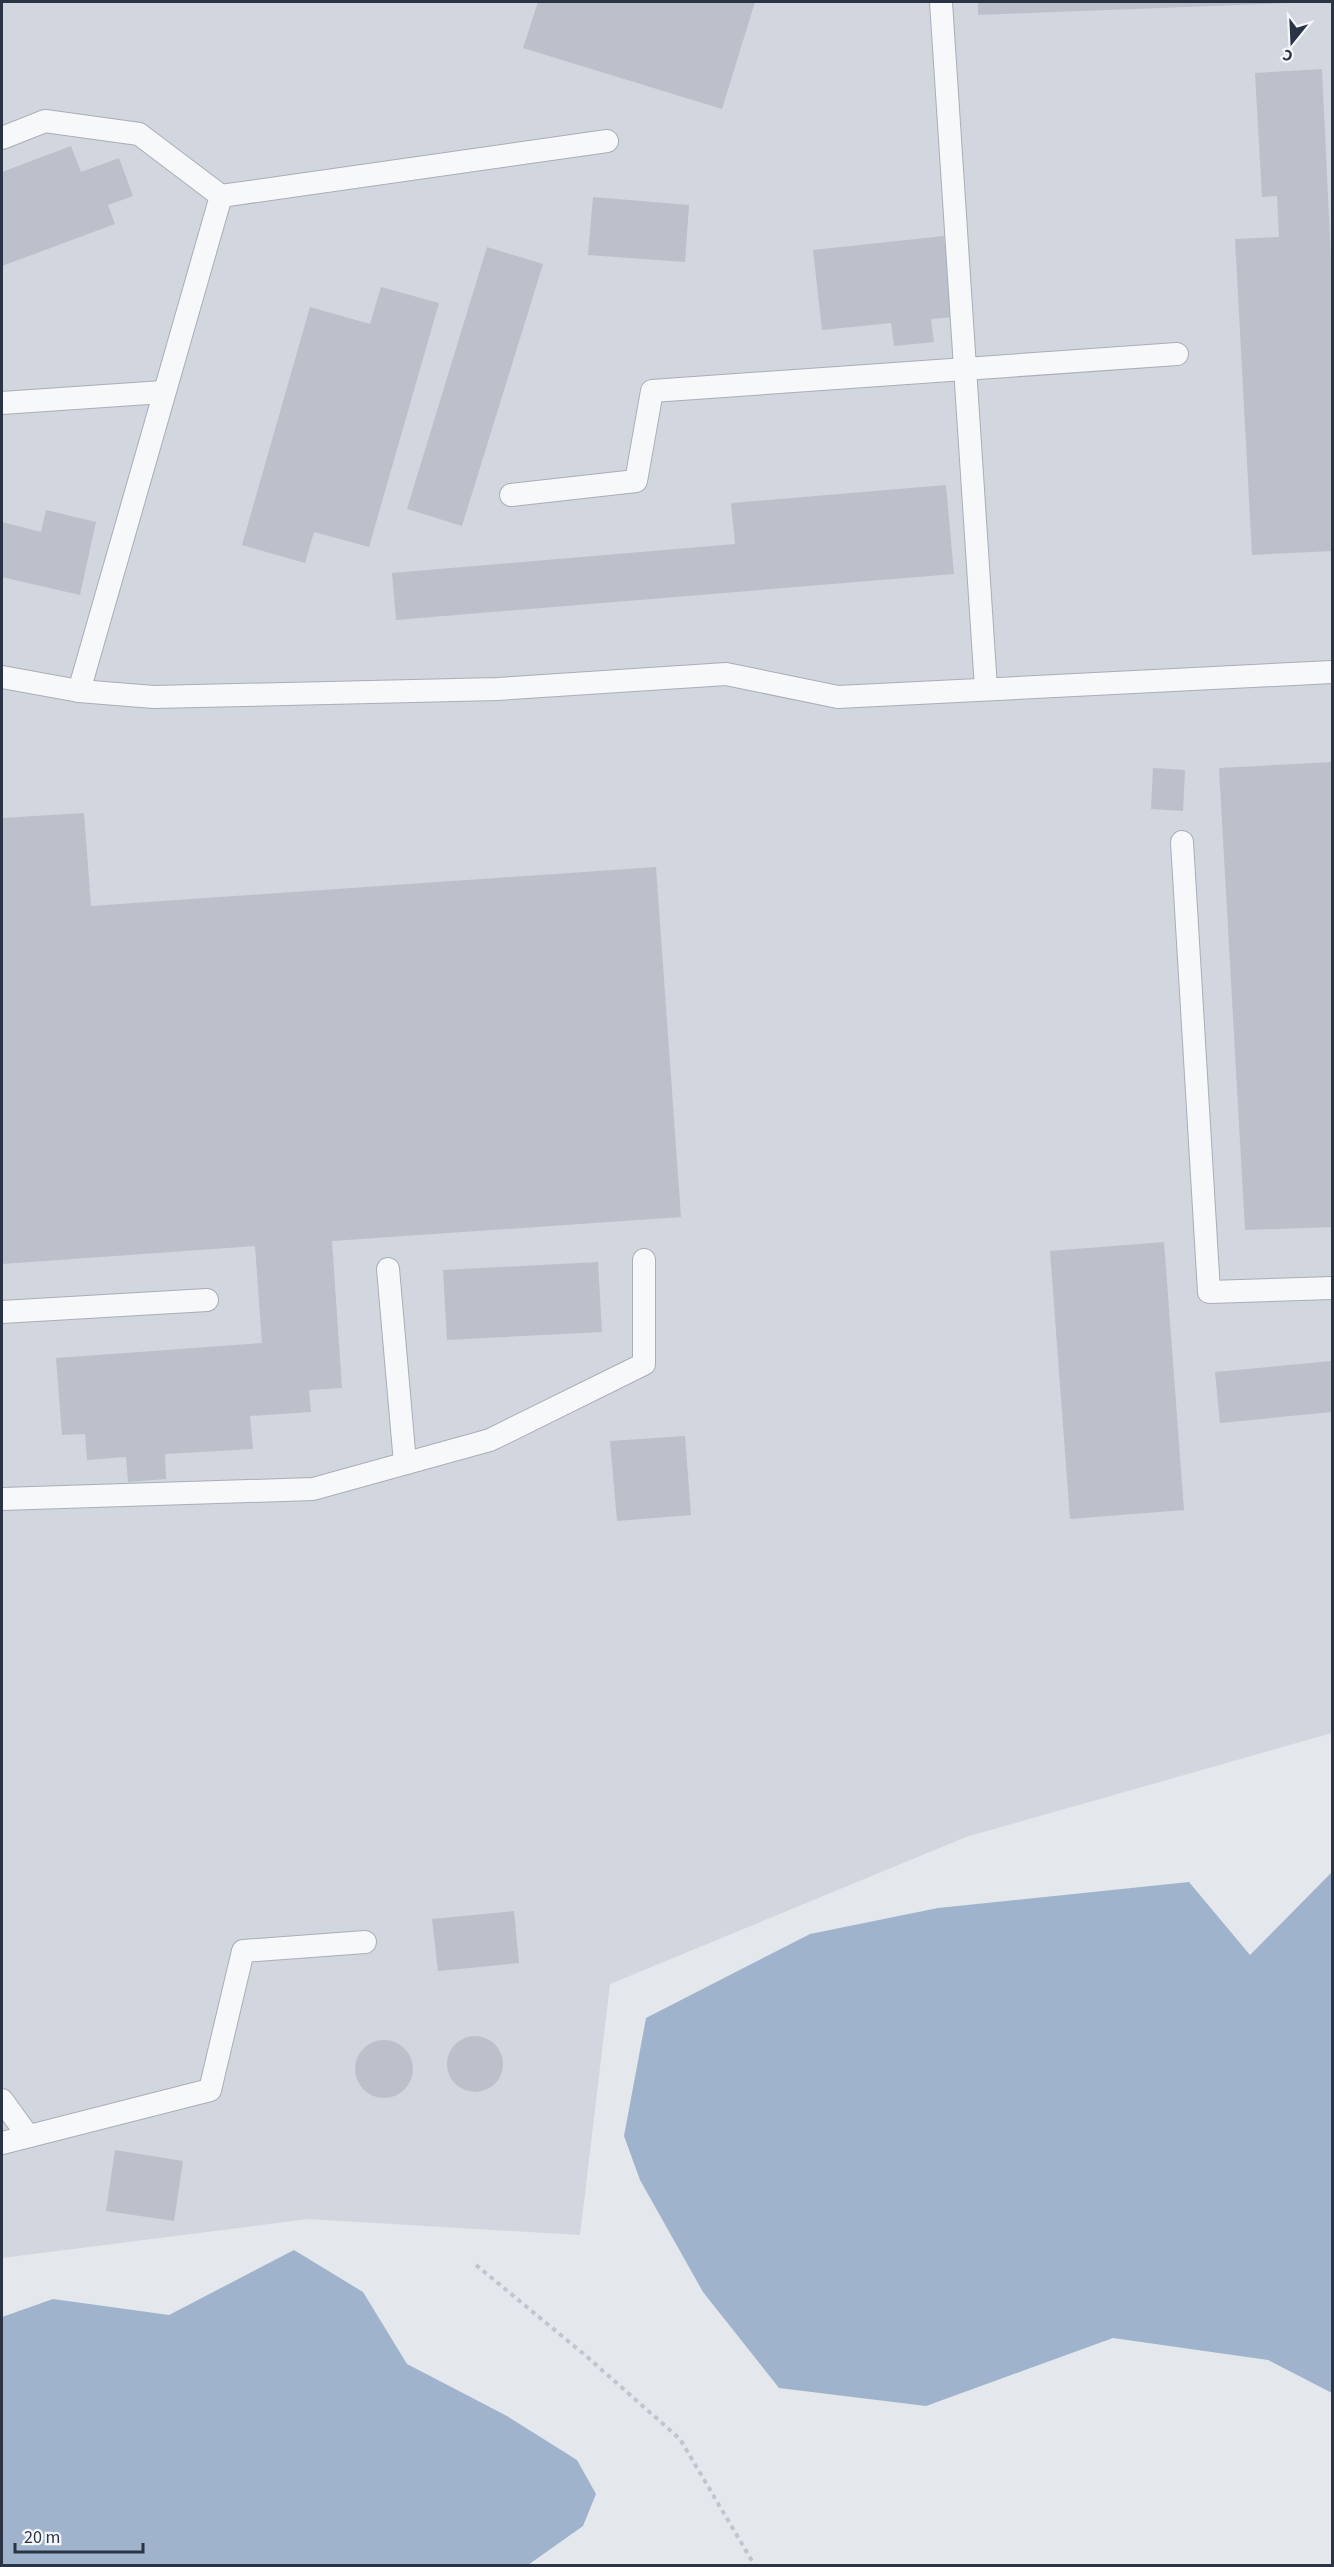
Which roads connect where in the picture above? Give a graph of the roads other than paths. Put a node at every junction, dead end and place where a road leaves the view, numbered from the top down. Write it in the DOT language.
graph roads {
  1 [pos="941,2"];
  2 [pos="2,138"];
  3 [pos="607,141"];
  4 [pos="221,196"];
  5 [pos="1177,354"];
  6 [pos="965,367"];
  7 [pos="163,392"];
  8 [pos="2,403"];
  9 [pos="511,495"];
  10 [pos="1332,672"];
  11 [pos="2,677"];
  12 [pos="986,688"];
  13 [pos="79,691"];
  14 [pos="1182,842"];
  15 [pos="645,1260"];
  16 [pos="388,1269"];
  17 [pos="1332,1288"];
  18 [pos="207,1300"];
  19 [pos="2,1312"];
  20 [pos="405,1463"];
  21 [pos="2,1499"];
  22 [pos="365,1942"];
  23 [pos="2,2100"];
  24 [pos="28,2136"];
  25 [pos="2,2143"];
  1 -- 6 [label="lane"];
  2 -- 4 [label="lane"];
  3 -- 4 [label="lane"];
  4 -- 7 [label="lane"];
  5 -- 6 [label="lane"];
  6 -- 9 [label="lane"];
  6 -- 12 [label="lane"];
  7 -- 8 [label="lane"];
  7 -- 13 [label="lane"];
  10 -- 12 [label="lane"];
  11 -- 13 [label="lane"];
  12 -- 13 [label="lane"];
  14 -- 17 [label="lane"];
  15 -- 20 [label="lane"];
  16 -- 20 [label="lane"];
  18 -- 19 [label="lane"];
  20 -- 21 [label="lane"];
  22 -- 24 [label="lane"];
  23 -- 24 [label="lane"];
  24 -- 25 [label="lane"];
}
